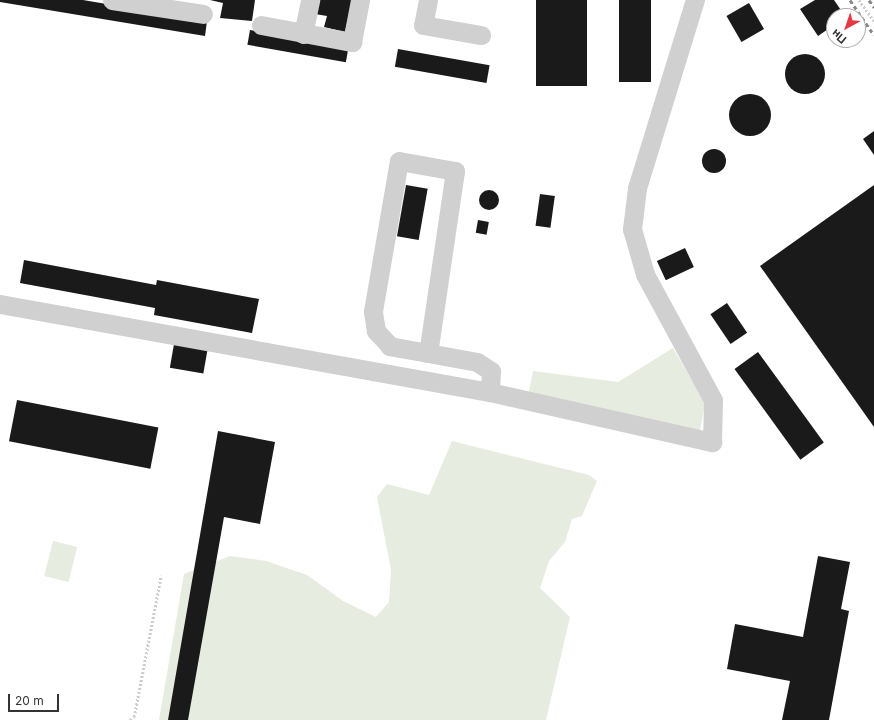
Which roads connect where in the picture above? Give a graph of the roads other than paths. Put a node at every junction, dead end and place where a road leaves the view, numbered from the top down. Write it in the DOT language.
graph roads {
  1 [pos="112,0"];
  2 [pos="310,0"];
  3 [pos="360,0"];
  4 [pos="428,0"];
  5 [pos="695,0"];
  6 [pos="203,14"];
  7 [pos="261,25"];
  8 [pos="302,34"];
  9 [pos="481,35"];
  10 [pos="0,304"];
  11 [pos="428,353"];
  12 [pos="490,392"];
  1 -- 6 [label="lane"];
  2 -- 8 [label="lane"];
  3 -- 8 [label="lane"];
  4 -- 9 [label="lane"];
  5 -- 12 [label="lane"];
  7 -- 8 [label="lane"];
  10 -- 12 [label="lane"];
  11 -- 11 [label="lane"];
  11 -- 12 [label="lane"];
}
